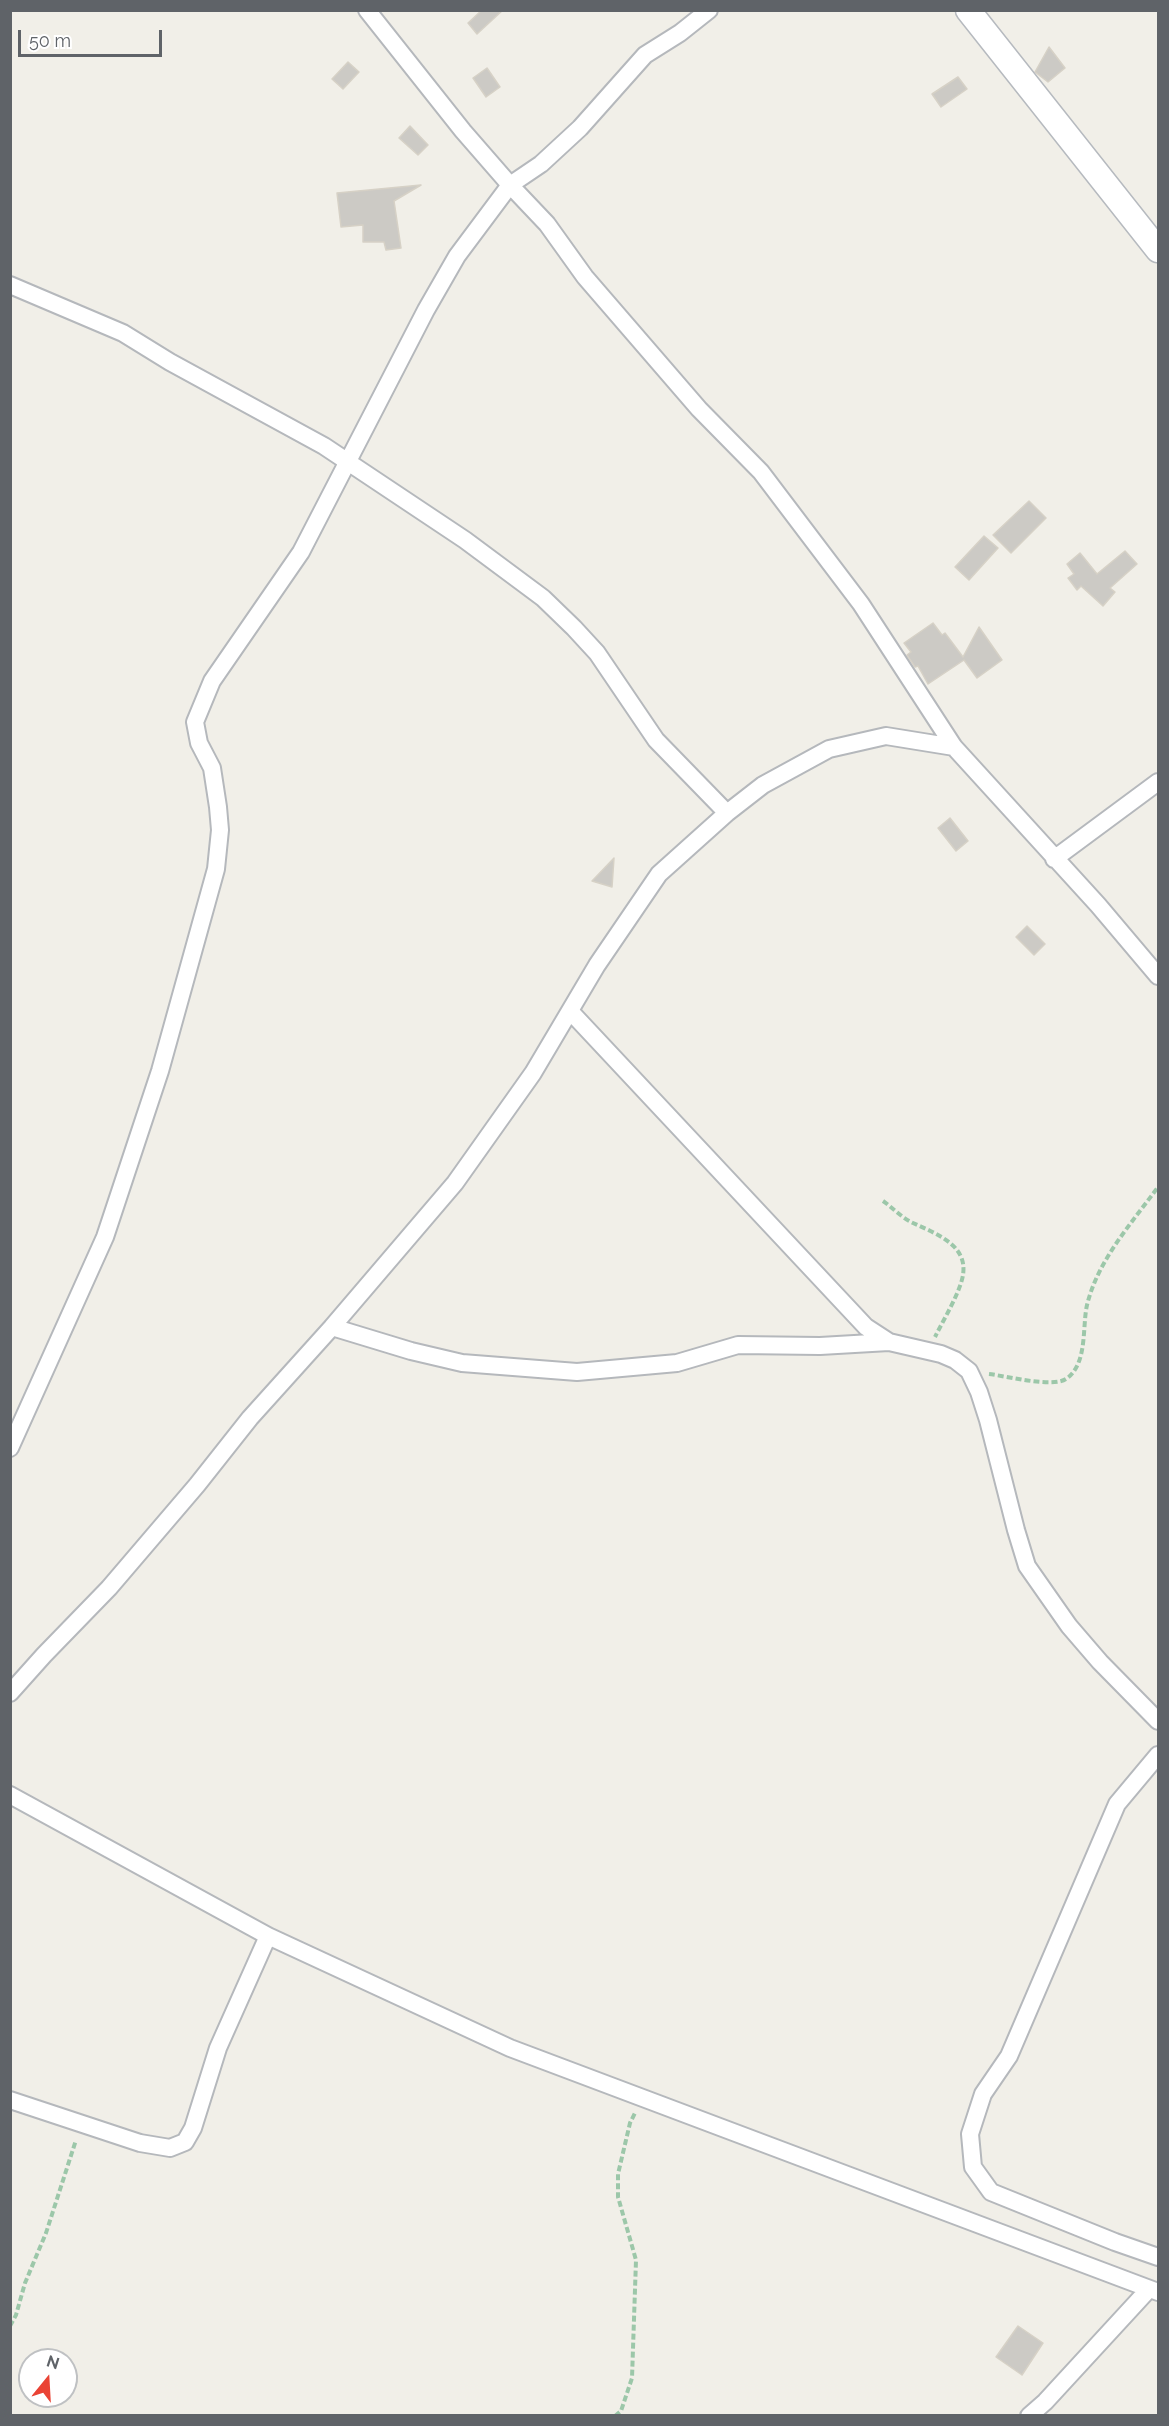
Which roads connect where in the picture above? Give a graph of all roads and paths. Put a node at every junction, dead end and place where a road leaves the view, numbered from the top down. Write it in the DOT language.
graph roads {
  1 [pos="367,10"];
  2 [pos="709,10"];
  3 [pos="968,10"];
  4 [pos="510,185"];
  5 [pos="1158,250"];
  6 [pos="10,285"];
  7 [pos="349,461"];
  8 [pos="954,747"];
  9 [pos="1158,782"];
  10 [pos="728,813"];
  11 [pos="1054,859"];
  12 [pos="1158,976"];
  13 [pos="570,1011"];
  14 [pos="1158,1187"];
  15 [pos="883,1202"];
  16 [pos="332,1327"];
  17 [pos="889,1342"];
  18 [pos="929,1350"];
  19 [pos="969,1371"];
  20 [pos="10,1448"];
  21 [pos="10,1693"];
  22 [pos="1158,1721"];
  23 [pos="1158,1755"];
  24 [pos="10,1795"];
  25 [pos="268,1936"];
  26 [pos="642,2099"];
  27 [pos="10,2100"];
  28 [pos="81,2123"];
  29 [pos="1158,2257"];
  30 [pos="1154,2291"];
  31 [pos="10,2326"];
  32 [pos="615,2415"];
  33 [pos="1029,2415"];
  1 -- 4 [label="street"];
  2 -- 4 [label="street"];
  3 -- 5 [label="street"];
  4 -- 7 [label="street"];
  4 -- 8 [label="street"];
  6 -- 7 [label="street"];
  7 -- 10 [label="street"];
  7 -- 20 [label="street"];
  8 -- 10 [label="street"];
  8 -- 11 [label="street"];
  9 -- 11 [label="street"];
  10 -- 13 [label="street"];
  11 -- 12 [label="street"];
  13 -- 16 [label="street"];
  13 -- 17 [label="street"];
  14 -- 19 [label="path"];
  15 -- 18 [label="path"];
  16 -- 17 [label="street"];
  16 -- 21 [label="street"];
  17 -- 18 [label="street"];
  18 -- 19 [label="street"];
  19 -- 22 [label="street"];
  23 -- 29 [label="street"];
  24 -- 25 [label="street"];
  25 -- 26 [label="street"];
  25 -- 28 [label="street"];
  26 -- 30 [label="street"];
  26 -- 32 [label="path"];
  27 -- 28 [label="street"];
  28 -- 31 [label="path"];
  30 -- 33 [label="street"];
}
